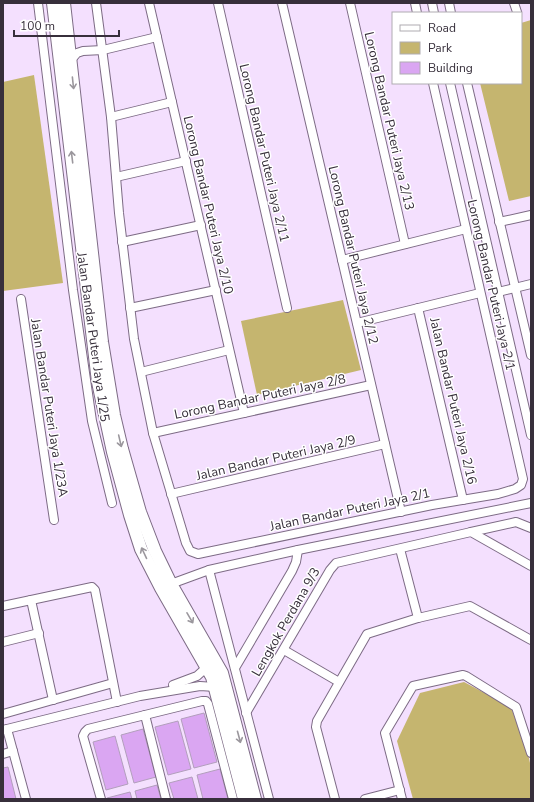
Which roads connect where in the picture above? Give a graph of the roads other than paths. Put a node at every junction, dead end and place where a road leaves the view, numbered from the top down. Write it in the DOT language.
graph roads {
  1 [pos="38,3"];
  2 [pos="53,3"];
  3 [pos="64,3"];
  4 [pos="96,3"];
  5 [pos="149,3"];
  6 [pos="218,3"];
  7 [pos="282,3"];
  8 [pos="350,3"];
  9 [pos="514,3"];
  10 [pos="517,12"];
  11 [pos="157,37"];
  12 [pos="103,50"];
  13 [pos="70,61"];
  14 [pos="433,84"];
  15 [pos="450,84"];
  16 [pos="467,84"];
  17 [pos="172,102"];
  18 [pos="111,117"];
  19 [pos="186,161"];
  20 [pos="116,177"];
  21 [pos="81,195"];
  22 [pos="62,197"];
  23 [pos="531,215"];
  24 [pos="499,222"];
  25 [pos="200,225"];
  26 [pos="466,229"];
  27 [pos="122,242"];
  28 [pos="405,244"];
  29 [pos="342,260"];
  30 [pos="531,284"];
  31 [pos="515,288"];
  32 [pos="216,290"];
  33 [pos="498,292"];
  34 [pos="480,293"];
  35 [pos="21,299"];
  36 [pos="130,308"];
  37 [pos="287,308"];
  38 [pos="418,308"];
  39 [pos="357,323"];
  40 [pos="229,350"];
  41 [pos="531,355"];
  42 [pos="141,372"];
  43 [pos="372,385"];
  44 [pos="244,413"];
  45 [pos="153,433"];
  46 [pos="531,435"];
  47 [pos="385,444"];
  48 [pos="515,489"];
  49 [pos="171,494"];
  50 [pos="463,500"];
  51 [pos="112,503"];
  52 [pos="531,503"];
  53 [pos="401,512"];
  54 [pos="54,520"];
  55 [pos="531,528"];
  56 [pos="471,532"];
  57 [pos="400,549"];
  58 [pos="298,550"];
  59 [pos="531,566"];
  60 [pos="209,570"];
  61 [pos="166,586"];
  62 [pos="31,600"];
  63 [pos="3,606"];
  64 [pos="418,618"];
  65 [pos="39,633"];
  66 [pos="531,640"];
  67 [pos="3,642"];
  68 [pos="284,650"];
  69 [pos="206,667"];
  70 [pos="235,668"];
  71 [pos="339,682"];
  72 [pos="113,683"];
  73 [pos="215,687"];
  74 [pos="140,696"];
  75 [pos="53,700"];
  76 [pos="117,702"];
  77 [pos="246,713"];
  78 [pos="3,714"];
  79 [pos="145,715"];
  80 [pos="5,729"];
  81 [pos="13,751"];
  82 [pos="531,753"];
  83 [pos="3,754"];
  84 [pos="400,790"];
  85 [pos="26,799"];
  86 [pos="101,799"];
  87 [pos="166,799"];
  88 [pos="233,799"];
  89 [pos="244,799"];
  90 [pos="256,799"];
  91 [pos="269,799"];
  92 [pos="335,799"];
  93 [pos="365,799"];
  94 [pos="402,799"];
  1 -- 22 [label="street, Jalan Bandar Puteri Jaya 1/25"];
  21 -- 2 [label="street, one-way"];
  3 -- 13 [label="street"];
  4 -- 12 [label="street"];
  5 -- 11 [label="street, Lorong Bandar Puteri Jaya 2/10"];
  6 -- 37 [label="street, Lorong Bandar Puteri Jaya 2/11"];
  7 -- 29 [label="street, Lorong Bandar Puteri Jaya 2/12"];
  8 -- 28 [label="street, Lorong Bandar Puteri Jaya 2/13"];
  9 -- 10 [label="street"];
  11 -- 12 [label="street"];
  11 -- 17 [label="street, Lorong Bandar Puteri Jaya 2/10"];
  12 -- 13 [label="street"];
  12 -- 18 [label="street"];
  13 -- 21 [label="street, one-way"];
  14 -- 26 [label="street, Lorong Bandar Puteri Jaya 2/1"];
  15 -- 33 [label="street"];
  16 -- 24 [label="street"];
  17 -- 18 [label="street"];
  17 -- 19 [label="street, Lorong Bandar Puteri Jaya 2/10"];
  18 -- 20 [label="street"];
  19 -- 20 [label="street"];
  19 -- 25 [label="street, Lorong Bandar Puteri Jaya 2/10"];
  20 -- 27 [label="street"];
  21 -- 22 [label="street"];
  21 -- 61 [label="street"];
  22 -- 51 [label="street, Jalan Bandar Puteri Jaya 1/25"];
  23 -- 24 [label="street"];
  24 -- 31 [label="street"];
  25 -- 27 [label="street"];
  25 -- 32 [label="street, Lorong Bandar Puteri Jaya 2/10"];
  26 -- 28 [label="street"];
  26 -- 34 [label="street, Lorong Bandar Puteri Jaya 2/1"];
  27 -- 36 [label="street"];
  28 -- 29 [label="street"];
  29 -- 39 [label="street, Lorong Bandar Puteri Jaya 2/12"];
  30 -- 31 [label="street"];
  31 -- 33 [label="street"];
  31 -- 41 [label="street"];
  32 -- 36 [label="street"];
  32 -- 40 [label="street, Lorong Bandar Puteri Jaya 2/10"];
  33 -- 46 [label="street"];
  34 -- 38 [label="street"];
  34 -- 48 [label="street, Lorong Bandar Puteri Jaya 2/1"];
  35 -- 54 [label="street, Jalan Bandar Puteri Jaya 1/23A"];
  36 -- 42 [label="street"];
  38 -- 39 [label="street"];
  38 -- 50 [label="street, Jalan Bandar Puteri Jaya 2/16"];
  39 -- 43 [label="street, Lorong Bandar Puteri Jaya 2/12"];
  40 -- 42 [label="street"];
  40 -- 44 [label="street, Lorong Bandar Puteri Jaya 2/10"];
  42 -- 45 [label="street"];
  43 -- 44 [label="street, Lorong Bandar Puteri Jaya 2/8"];
  43 -- 47 [label="street, Lorong Bandar Puteri Jaya 2/12"];
  44 -- 45 [label="street, Lorong Bandar Puteri Jaya 2/8"];
  45 -- 49 [label="street"];
  47 -- 49 [label="street, Jalan Bandar Puteri Jaya 2/9"];
  47 -- 53 [label="street, Lorong Bandar Puteri Jaya 2/12"];
  48 -- 50 [label="street, Jalan Bandar Puteri Jaya 2/1"];
  49 -- 53 [label="street, Jalan Bandar Puteri Jaya 2/1"];
  50 -- 53 [label="street, Jalan Bandar Puteri Jaya 2/1"];
  52 -- 58 [label="street"];
  55 -- 56 [label="street, Lengkok Perdana 9/3"];
  56 -- 57 [label="street, Lengkok Perdana 9/3"];
  56 -- 59 [label="street"];
  57 -- 64 [label="street"];
  57 -- 68 [label="street, Lengkok Perdana 9/3"];
  58 -- 60 [label="street"];
  58 -- 70 [label="street"];
  60 -- 61 [label="street"];
  60 -- 70 [label="street"];
  61 -- 69 [label="street"];
  61 -- 90 [label="street, one-way"];
  62 -- 63 [label="street"];
  62 -- 65 [label="street"];
  62 -- 72 [label="street"];
  64 -- 66 [label="street"];
  64 -- 71 [label="street"];
  65 -- 67 [label="street"];
  65 -- 75 [label="street"];
  68 -- 71 [label="street"];
  68 -- 77 [label="street, Lengkok Perdana 9/3"];
  69 -- 73 [label="street"];
  69 -- 74 [label="street"];
  70 -- 77 [label="street"];
  71 -- 92 [label="street"];
  72 -- 75 [label="street"];
  72 -- 76 [label="street"];
  73 -- 74 [label="street"];
  73 -- 89 [label="street"];
  74 -- 76 [label="street"];
  75 -- 78 [label="street"];
  76 -- 80 [label="street"];
  77 -- 91 [label="street"];
  79 -- 86 [label="street"];
  79 -- 87 [label="street"];
  79 -- 88 [label="street"];
  80 -- 81 [label="street"];
  81 -- 83 [label="street"];
  81 -- 85 [label="street"];
  82 -- 84 [label="street"];
  84 -- 93 [label="street"];
  84 -- 94 [label="street"];
}
